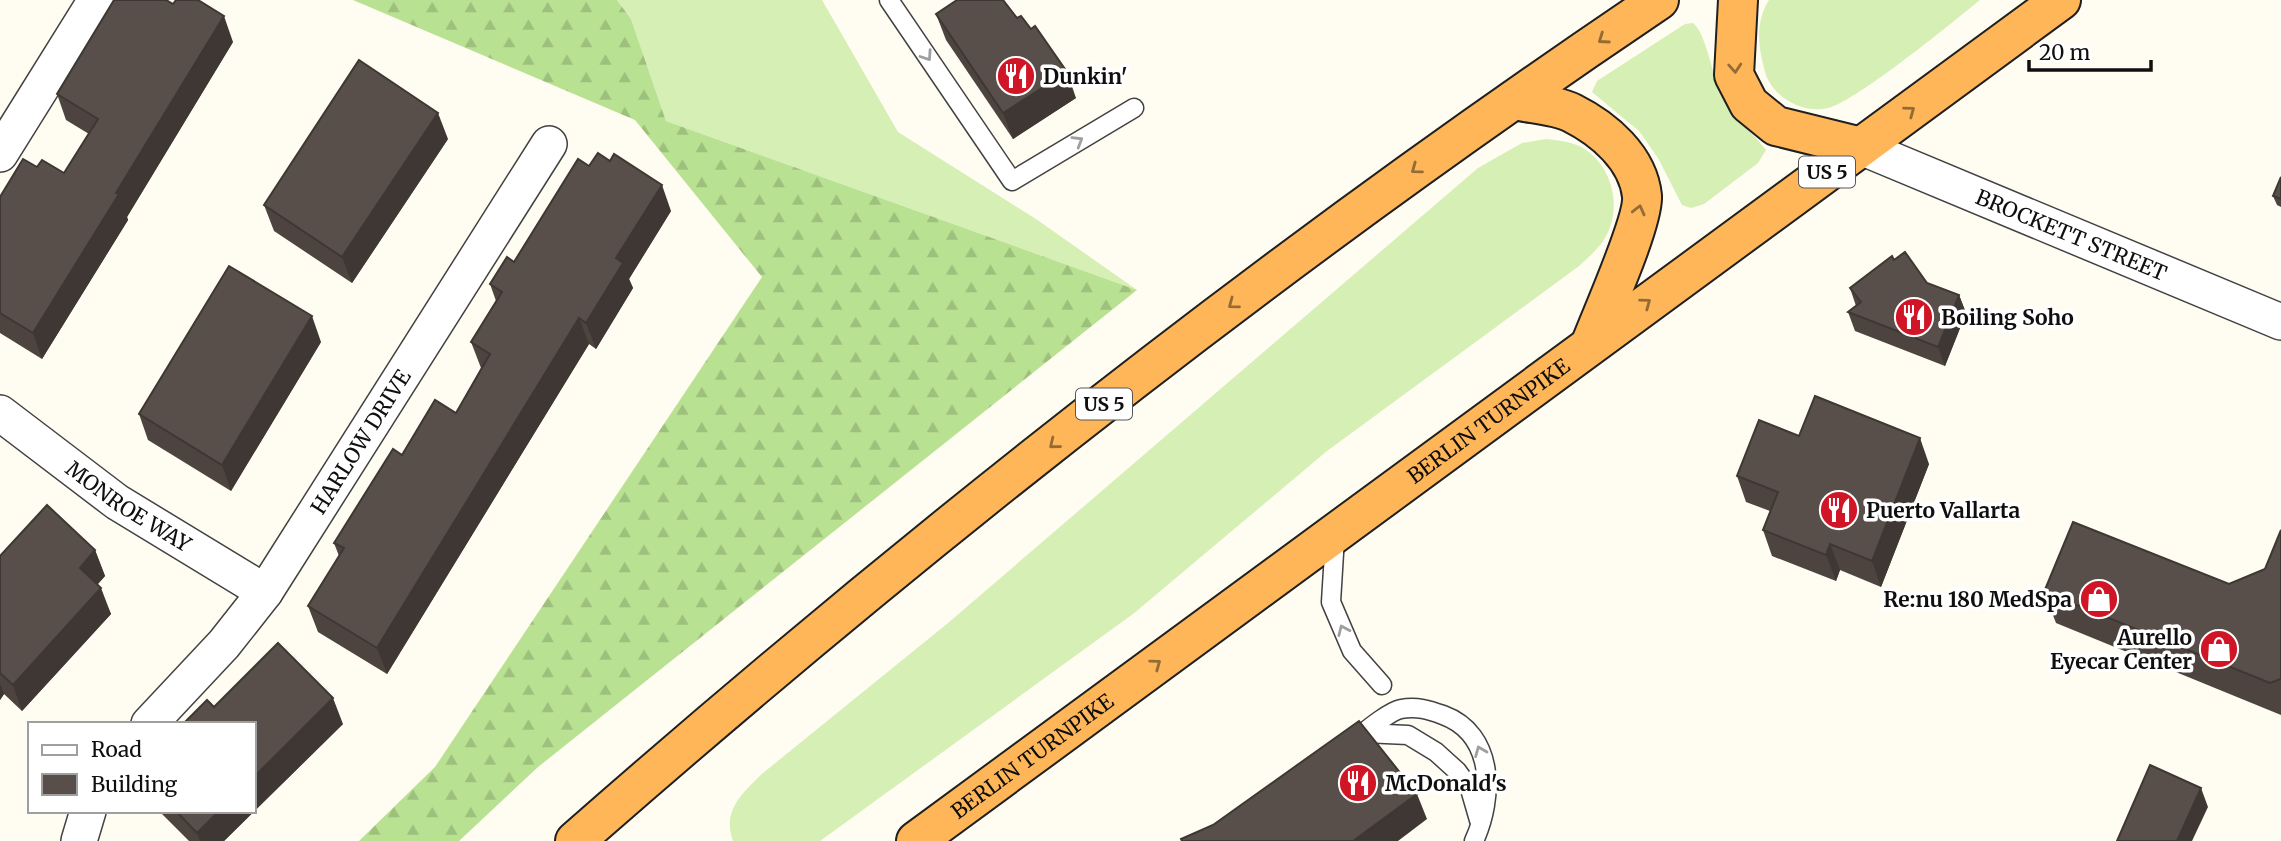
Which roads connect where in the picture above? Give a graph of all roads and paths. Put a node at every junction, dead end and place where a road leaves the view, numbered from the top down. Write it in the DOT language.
graph roads {
  1 [pos="96,0"];
  2 [pos="889,0"];
  3 [pos="1659,0"];
  4 [pos="1738,0"];
  5 [pos="2061,0"];
  6 [pos="1514,100"];
  7 [pos="1134,108"];
  8 [pos="549,144"];
  9 [pos="1861,147"];
  10 [pos="0,154"];
  11 [pos="2281,322"];
  12 [pos="1591,343"];
  13 [pos="0,413"];
  14 [pos="1335,532"];
  15 [pos="265,592"];
  16 [pos="1382,685"];
  17 [pos="151,722"];
  18 [pos="1364,733"];
  19 [pos="1332,757"];
  20 [pos="87,813"];
  21 [pos="1477,834"];
  22 [pos="79,841"];
  23 [pos="575,841"];
  24 [pos="916,841"];
  1 -- 10 [label="street"];
  2 -- 7 [label="lane, one-way"];
  3 -- 6 [label="highway, US 5, one-way"];
  4 -- 9 [label="highway, one-way"];
  9 -- 5 [label="highway, BERLIN TURNPIKE / US 5, one-way"];
  12 -- 6 [label="highway, one-way"];
  6 -- 23 [label="highway, US 5, one-way"];
  8 -- 15 [label="street, HARLOW DRIVE"];
  9 -- 11 [label="street, BROCKETT STREET"];
  12 -- 9 [label="highway, BERLIN TURNPIKE / US 5, one-way"];
  12 -- 14 [label="highway, BERLIN TURNPIKE / US 5"];
  13 -- 15 [label="street, MONROE WAY"];
  16 -- 14 [label="lane, one-way"];
  24 -- 14 [label="highway, BERLIN TURNPIKE / US 5, one-way"];
  15 -- 17 [label="street, HARLOW DRIVE"];
  18 -- 19 [label="lane"];
  18 -- 21 [label="lane"];
  21 -- 18 [label="lane, one-way"];
  20 -- 22 [label="street"];
}
